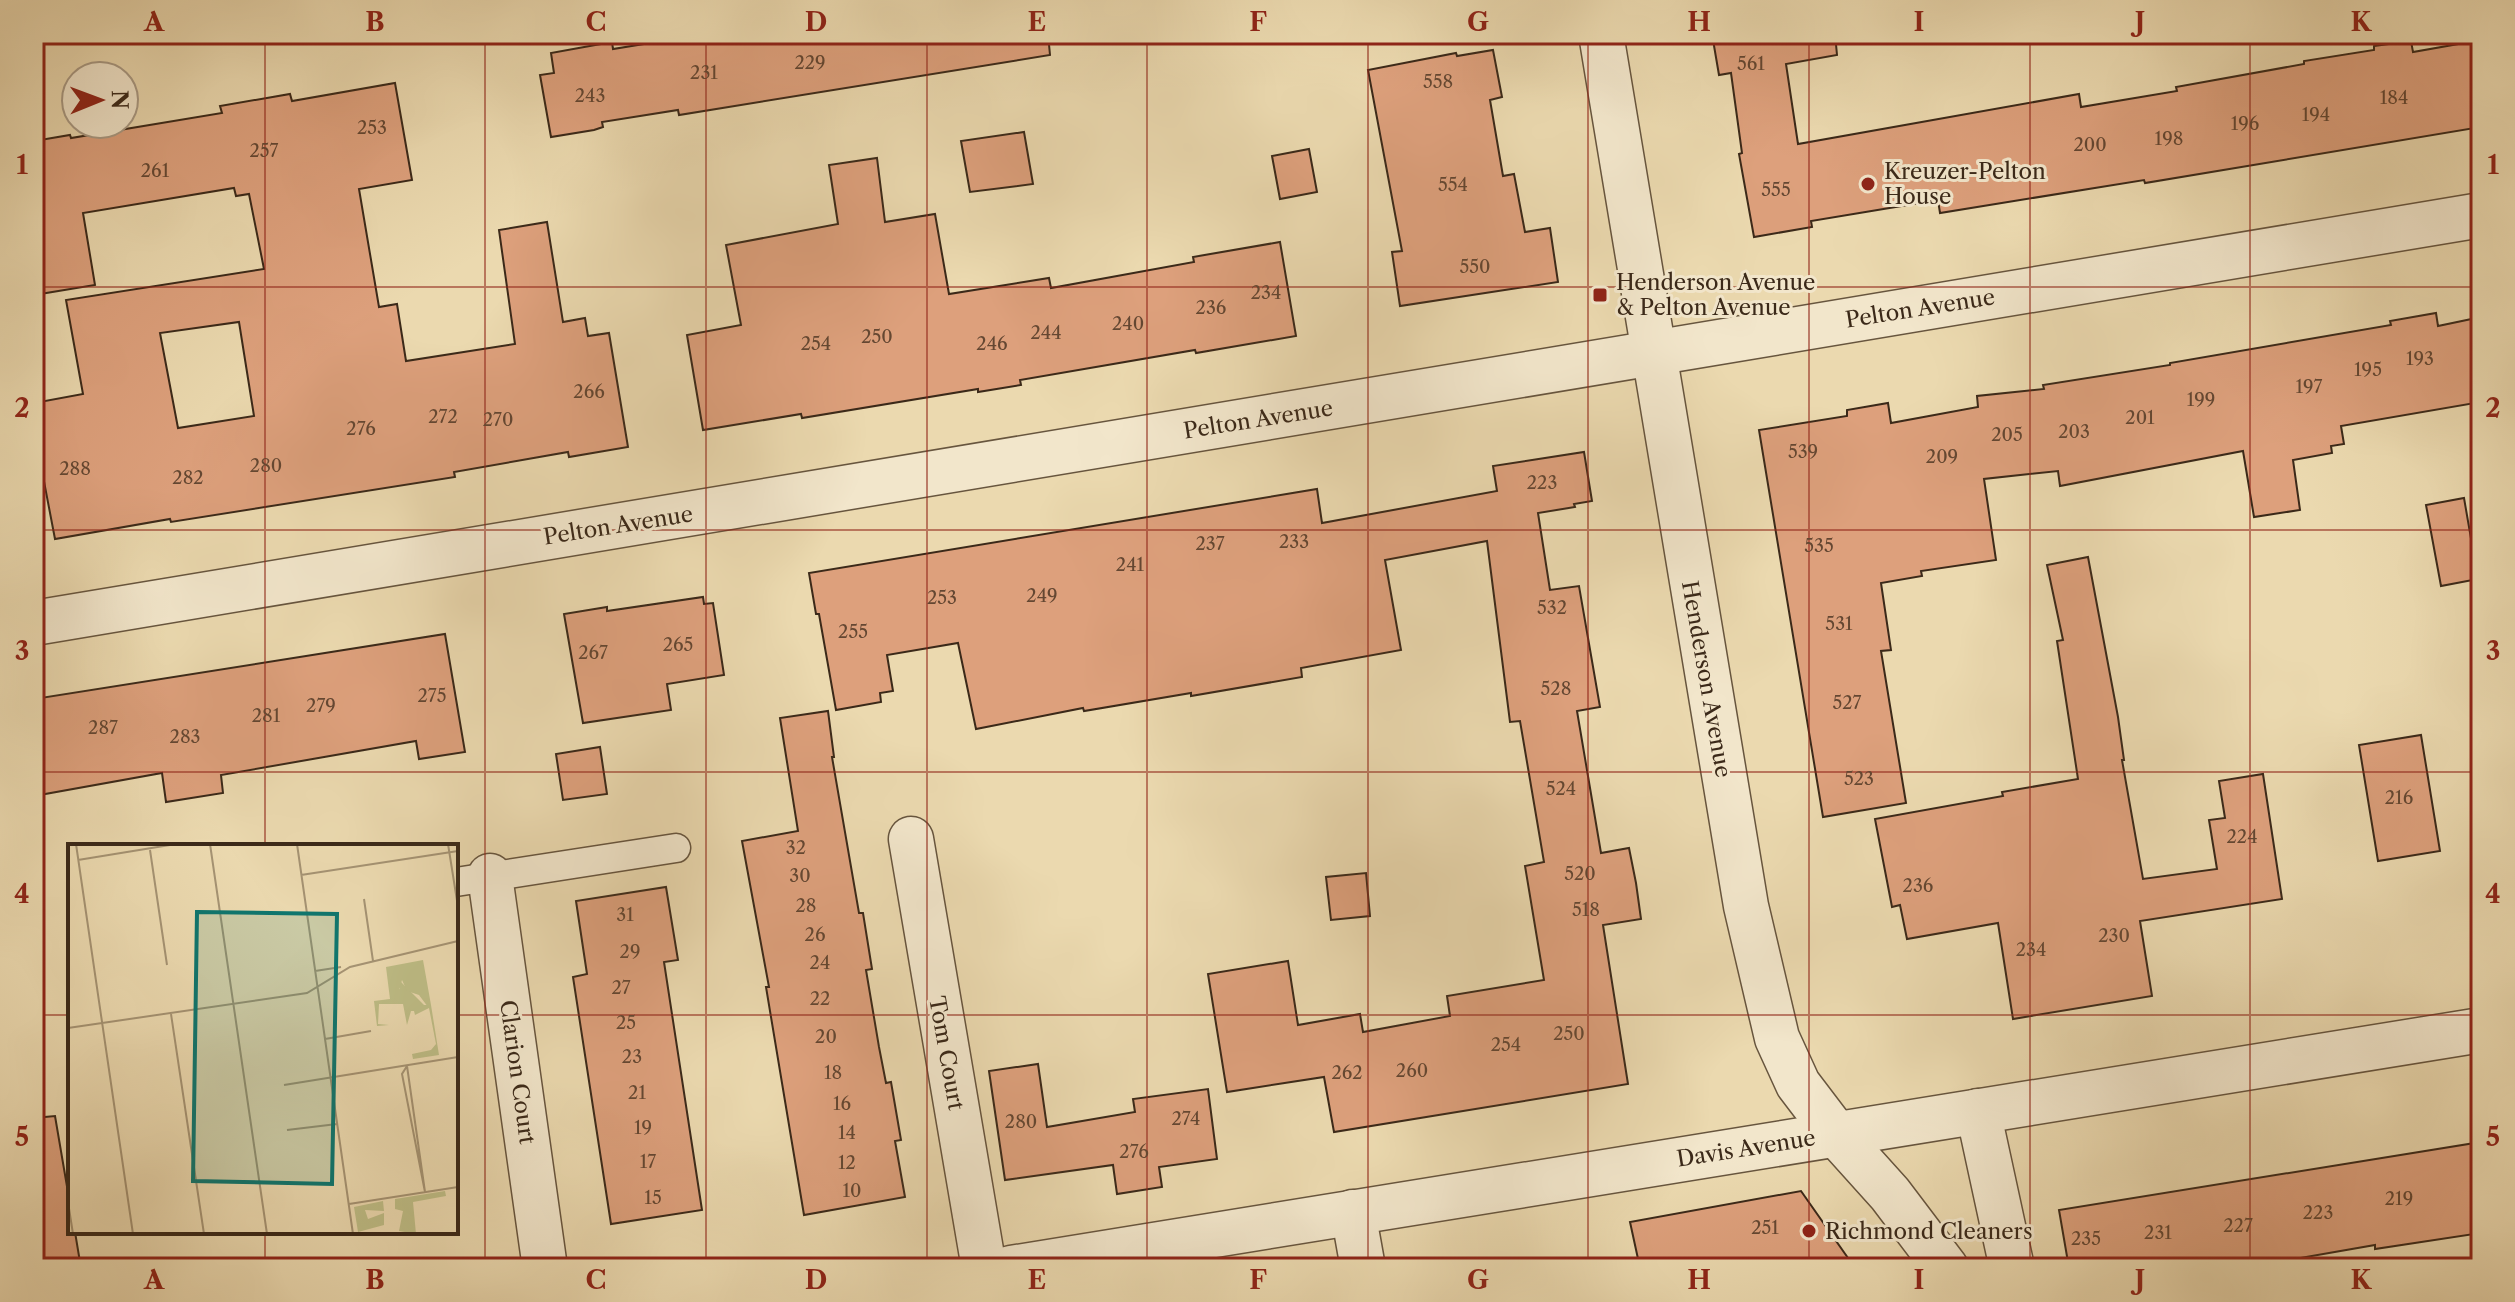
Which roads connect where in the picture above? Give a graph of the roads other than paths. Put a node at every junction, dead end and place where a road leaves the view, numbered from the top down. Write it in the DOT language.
graph roads {
  1 [pos="1601,34"];
  2 [pos="2481,215"];
  3 [pos="1652,353"];
  4 [pos="34,623"];
  5 [pos="911,839"];
  6 [pos="676,848"];
  7 [pos="473,879"];
  8 [pos="2481,1030"];
  9 [pos="1978,1111"];
  10 [pos="1836,1134"];
  11 [pos="1353,1212"];
  12 [pos="545,1268"];
  13 [pos="984,1268"];
  14 [pos="1011,1268"];
  15 [pos="1363,1268"];
  16 [pos="1946,1268"];
  17 [pos="2012,1268"];
  1 -- 3 [label="street, Henderson Avenue"];
  2 -- 3 [label="street, Pelton Avenue"];
  3 -- 4 [label="street, Pelton Avenue"];
  3 -- 10 [label="street, Henderson Avenue"];
  5 -- 13 [label="street, Tom Court"];
  6 -- 7 [label="lane"];
  7 -- 12 [label="street, Clarion Court"];
  8 -- 9 [label="street, Davis Avenue"];
  9 -- 10 [label="street, Davis Avenue"];
  9 -- 17 [label="street"];
  10 -- 11 [label="street, Davis Avenue"];
  10 -- 16 [label="street, Henderson Avenue"];
  11 -- 14 [label="street, Davis Avenue"];
  11 -- 15 [label="street"];
}
